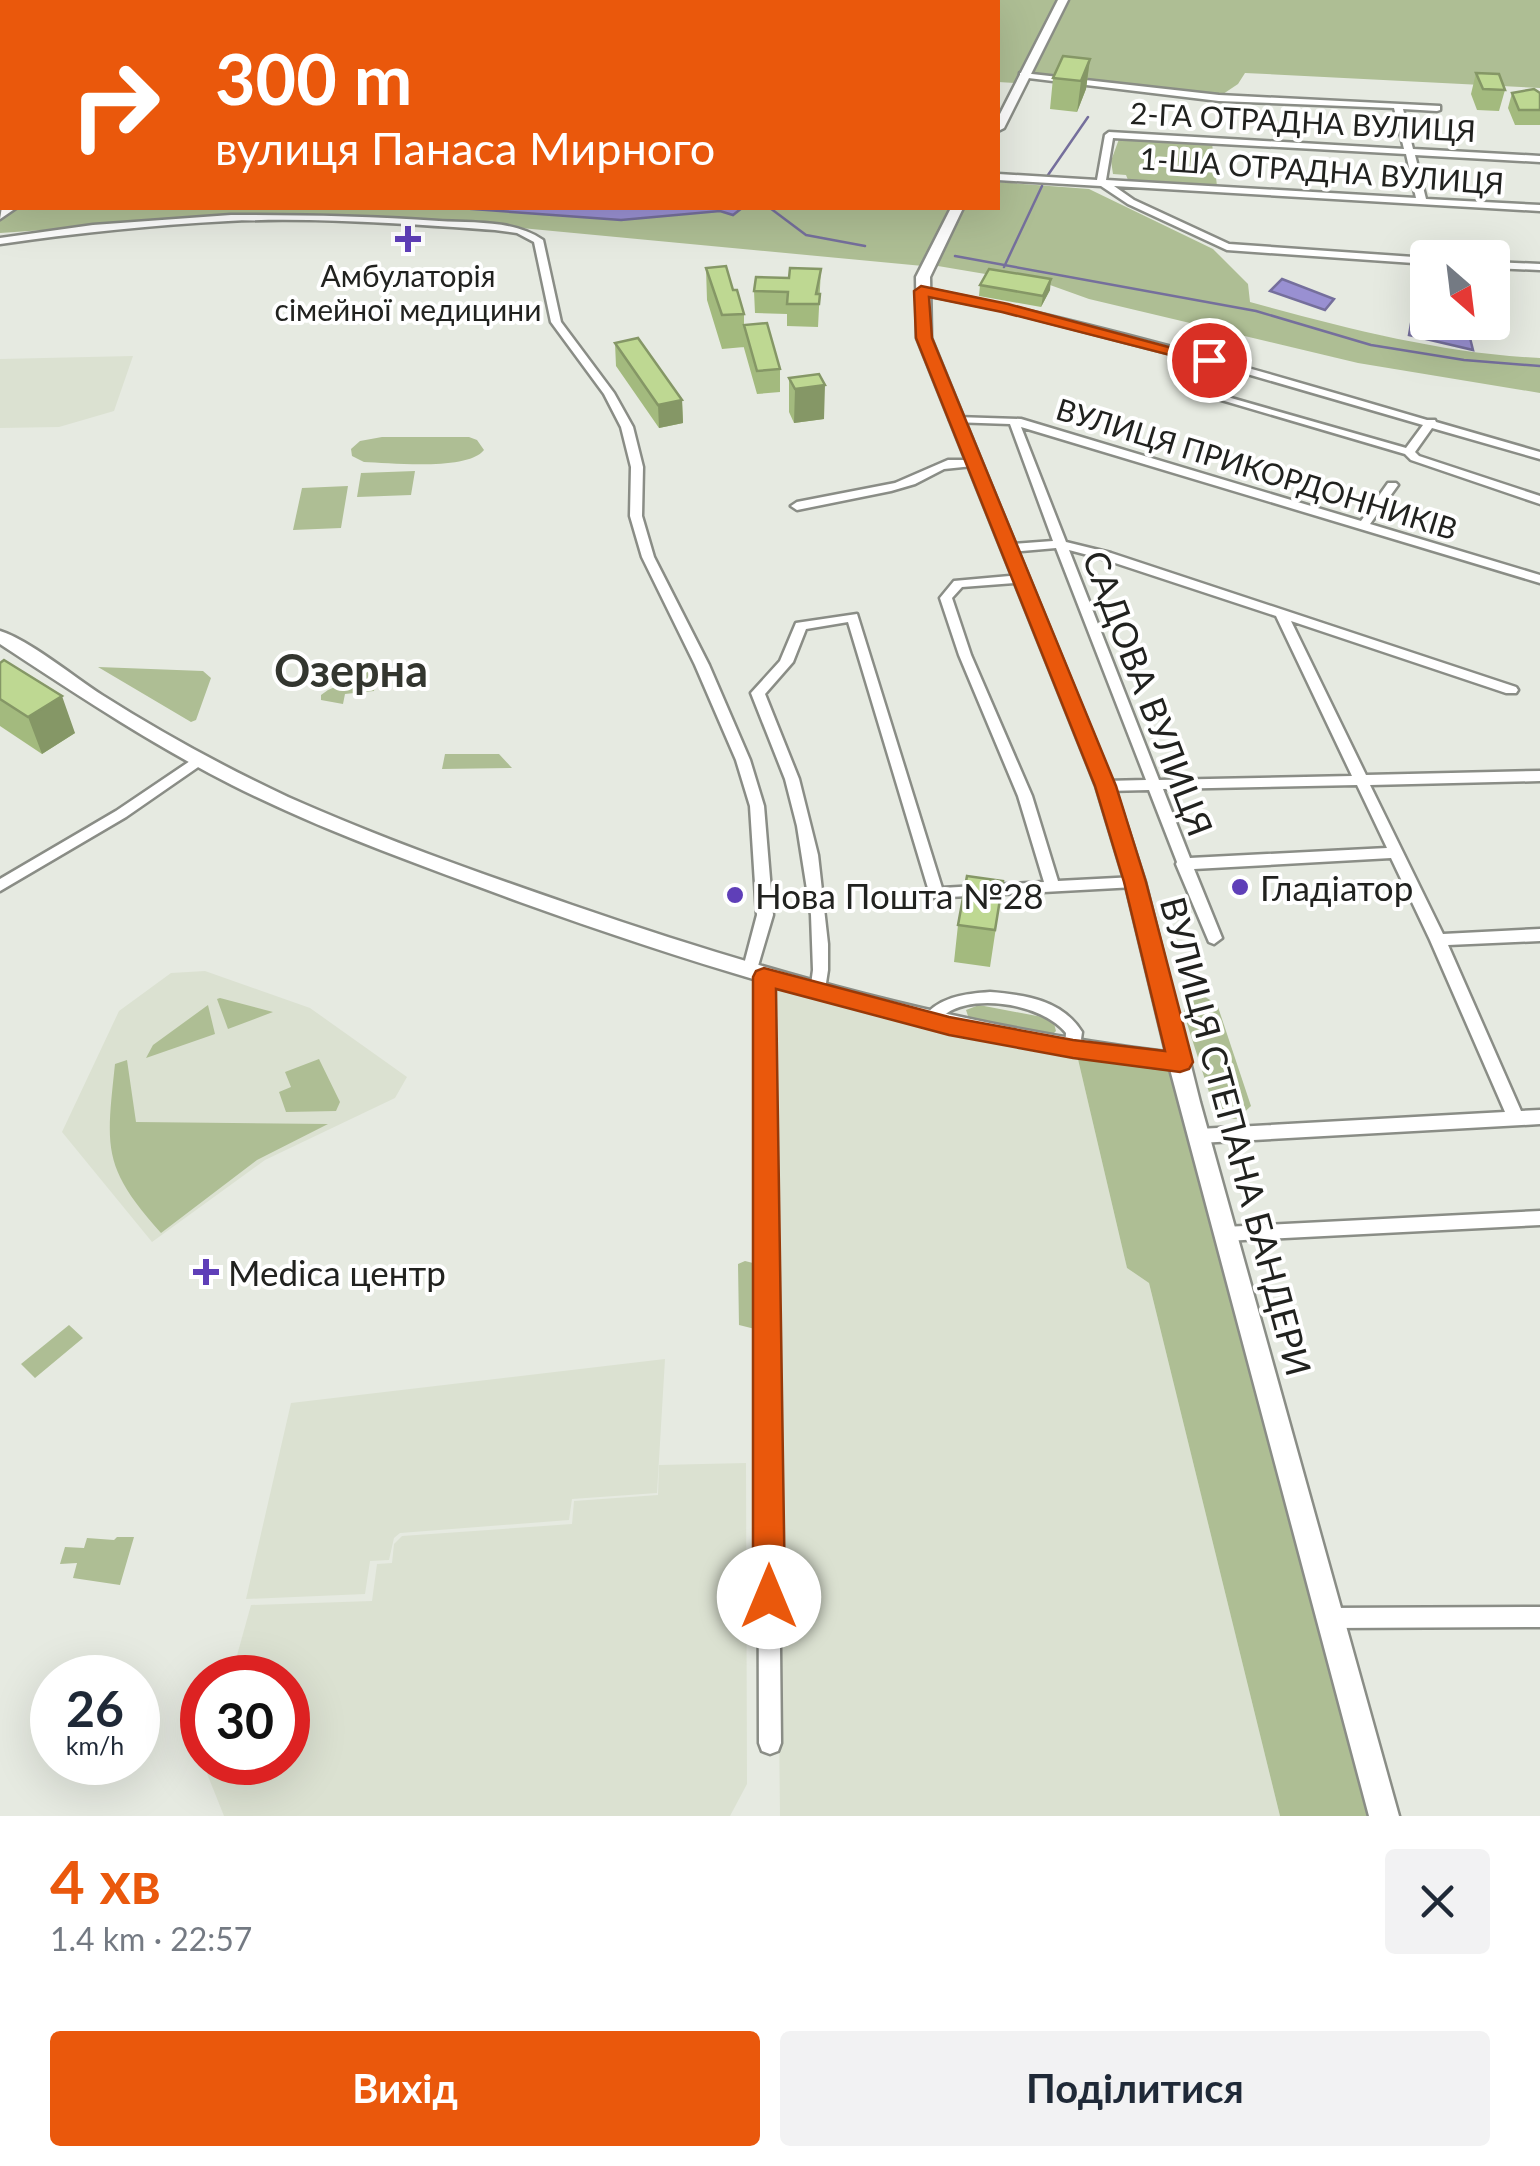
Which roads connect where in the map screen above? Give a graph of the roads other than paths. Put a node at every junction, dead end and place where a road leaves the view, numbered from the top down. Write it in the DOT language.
graph roads {
  1 [pos="1062,0"];
  2 [pos="1017,81"];
  3 [pos="1398,106"];
  4 [pos="1437,108"];
  5 [pos="1000,123"];
  6 [pos="1408,152"];
  7 [pos="1540,160"];
  8 [pos="1000,177"];
  9 [pos="1101,182"];
  10 [pos="1422,202"];
  11 [pos="1540,208"];
  12 [pos="955,210"];
  13 [pos="0,242"];
  14 [pos="1410,260"];
  15 [pos="1510,266"];
  16 [pos="1540,268"];
  17 [pos="921,291"];
  18 [pos="1206,394"];
  19 [pos="956,420"];
  20 [pos="1016,421"];
  21 [pos="1431,422"];
  22 [pos="1409,452"];
  23 [pos="1540,456"];
  24 [pos="973,463"];
  25 [pos="1392,485"];
  26 [pos="1540,500"];
  27 [pos="797,506"];
  28 [pos="1363,526"];
  29 [pos="1059,544"];
  30 [pos="1010,548"];
  31 [pos="1022,578"];
  32 [pos="1540,579"];
  33 [pos="1282,615"];
  34 [pos="0,636"];
  35 [pos="1511,690"];
  36 [pos="199,760"];
  37 [pos="1540,776"];
  38 [pos="1362,780"];
  39 [pos="1152,785"];
  40 [pos="1105,786"];
  41 [pos="1395,853"];
  42 [pos="1183,864"];
  43 [pos="1135,882"];
  44 [pos="1052,885"];
  45 [pos="0,886"];
  46 [pos="1540,935"];
  47 [pos="1214,938"];
  48 [pos="1438,940"];
  49 [pos="757,974"];
  50 [pos="818,992"];
  51 [pos="928,1020"];
  52 [pos="1073,1049"];
  53 [pos="1180,1062"];
  54 [pos="1516,1118"];
  55 [pos="1540,1118"];
  56 [pos="1198,1136"];
  57 [pos="1540,1218"];
  58 [pos="1225,1234"];
  59 [pos="1540,1616"];
  60 [pos="1329,1618"];
  61 [pos="770,1743"];
  62 [pos="1384,1816"];
  1 -- 2 [label="main road"];
  2 -- 3 [label="street"];
  2 -- 5 [label="main road"];
  3 -- 4 [label="street"];
  3 -- 6 [label="street"];
  6 -- 7 [label="street, 2-ГА ОТРАДНА ВУЛИЦЯ"];
  6 -- 9 [label="street, 2-ГА ОТРАДНА ВУЛИЦЯ"];
  6 -- 10 [label="street"];
  8 -- 9 [label="street, 1-ША ОТРАДНА ВУЛИЦЯ"];
  9 -- 10 [label="street, 1-ША ОТРАДНА ВУЛИЦЯ"];
  9 -- 14 [label="street"];
  10 -- 11 [label="street, 1-ША ОТРАДНА ВУЛИЦЯ"];
  12 -- 17 [label="main road, ВУЛИЦЯ СТЕПАНА БАНДЕРИ"];
  13 -- 49 [label="street"];
  15 -- 16 [label="street"];
  17 -- 19 [label="main road, ВУЛИЦЯ СТЕПАНА БАНДЕРИ"];
  17 -- 21 [label="street"];
  18 -- 22 [label="street"];
  19 -- 20 [label="street, ВУЛИЦЯ ПРИКОРДОННИКІВ"];
  19 -- 24 [label="main road, ВУЛИЦЯ СТЕПАНА БАНДЕРИ"];
  20 -- 28 [label="street, ВУЛИЦЯ ПРИКОРДОННИКІВ"];
  20 -- 29 [label="street, САДОВА ВУЛИЦЯ"];
  21 -- 22 [label="street"];
  21 -- 23 [label="street"];
  22 -- 26 [label="street"];
  24 -- 27 [label="street"];
  24 -- 30 [label="main road, ВУЛИЦЯ СТЕПАНА БАНДЕРИ"];
  25 -- 28 [label="street"];
  28 -- 32 [label="street, ВУЛИЦЯ ПРИКОРДОННИКІВ"];
  29 -- 30 [label="street"];
  29 -- 33 [label="street"];
  29 -- 39 [label="street, САДОВА ВУЛИЦЯ"];
  30 -- 31 [label="main road, ВУЛИЦЯ СТЕПАНА БАНДЕРИ"];
  31 -- 40 [label="main road, ВУЛИЦЯ СТЕПАНА БАНДЕРИ"];
  31 -- 44 [label="street"];
  33 -- 35 [label="street"];
  33 -- 38 [label="street"];
  34 -- 36 [label="main road"];
  36 -- 45 [label="street"];
  36 -- 49 [label="main road"];
  37 -- 38 [label="street"];
  38 -- 39 [label="street"];
  38 -- 41 [label="street"];
  39 -- 40 [label="street"];
  39 -- 42 [label="street, САДОВА ВУЛИЦЯ"];
  40 -- 43 [label="main road, ВУЛИЦЯ СТЕПАНА БАНДЕРИ"];
  41 -- 42 [label="street, САДОВА ВУЛИЦЯ"];
  41 -- 48 [label="street"];
  42 -- 47 [label="street, САДОВА ВУЛИЦЯ"];
  43 -- 44 [label="street"];
  43 -- 53 [label="main road, ВУЛИЦЯ СТЕПАНА БАНДЕРИ"];
  44 -- 50 [label="street"];
  46 -- 48 [label="street"];
  48 -- 54 [label="street"];
  49 -- 50 [label="main road"];
  49 -- 61 [label="street"];
  50 -- 51 [label="main road"];
  51 -- 52 [label="main road"];
  51 -- 52 [label="street"];
  52 -- 53 [label="main road"];
  53 -- 56 [label="main road, ВУЛИЦЯ СТЕПАНА БАНДЕРИ"];
  54 -- 55 [label="street"];
  54 -- 56 [label="street"];
  56 -- 58 [label="main road, ВУЛИЦЯ СТЕПАНА БАНДЕРИ"];
  57 -- 58 [label="street"];
  58 -- 60 [label="main road, ВУЛИЦЯ СТЕПАНА БАНДЕРИ"];
  59 -- 60 [label="street"];
  60 -- 62 [label="main road, ВУЛИЦЯ СТЕПАНА БАНДЕРИ"];
}
